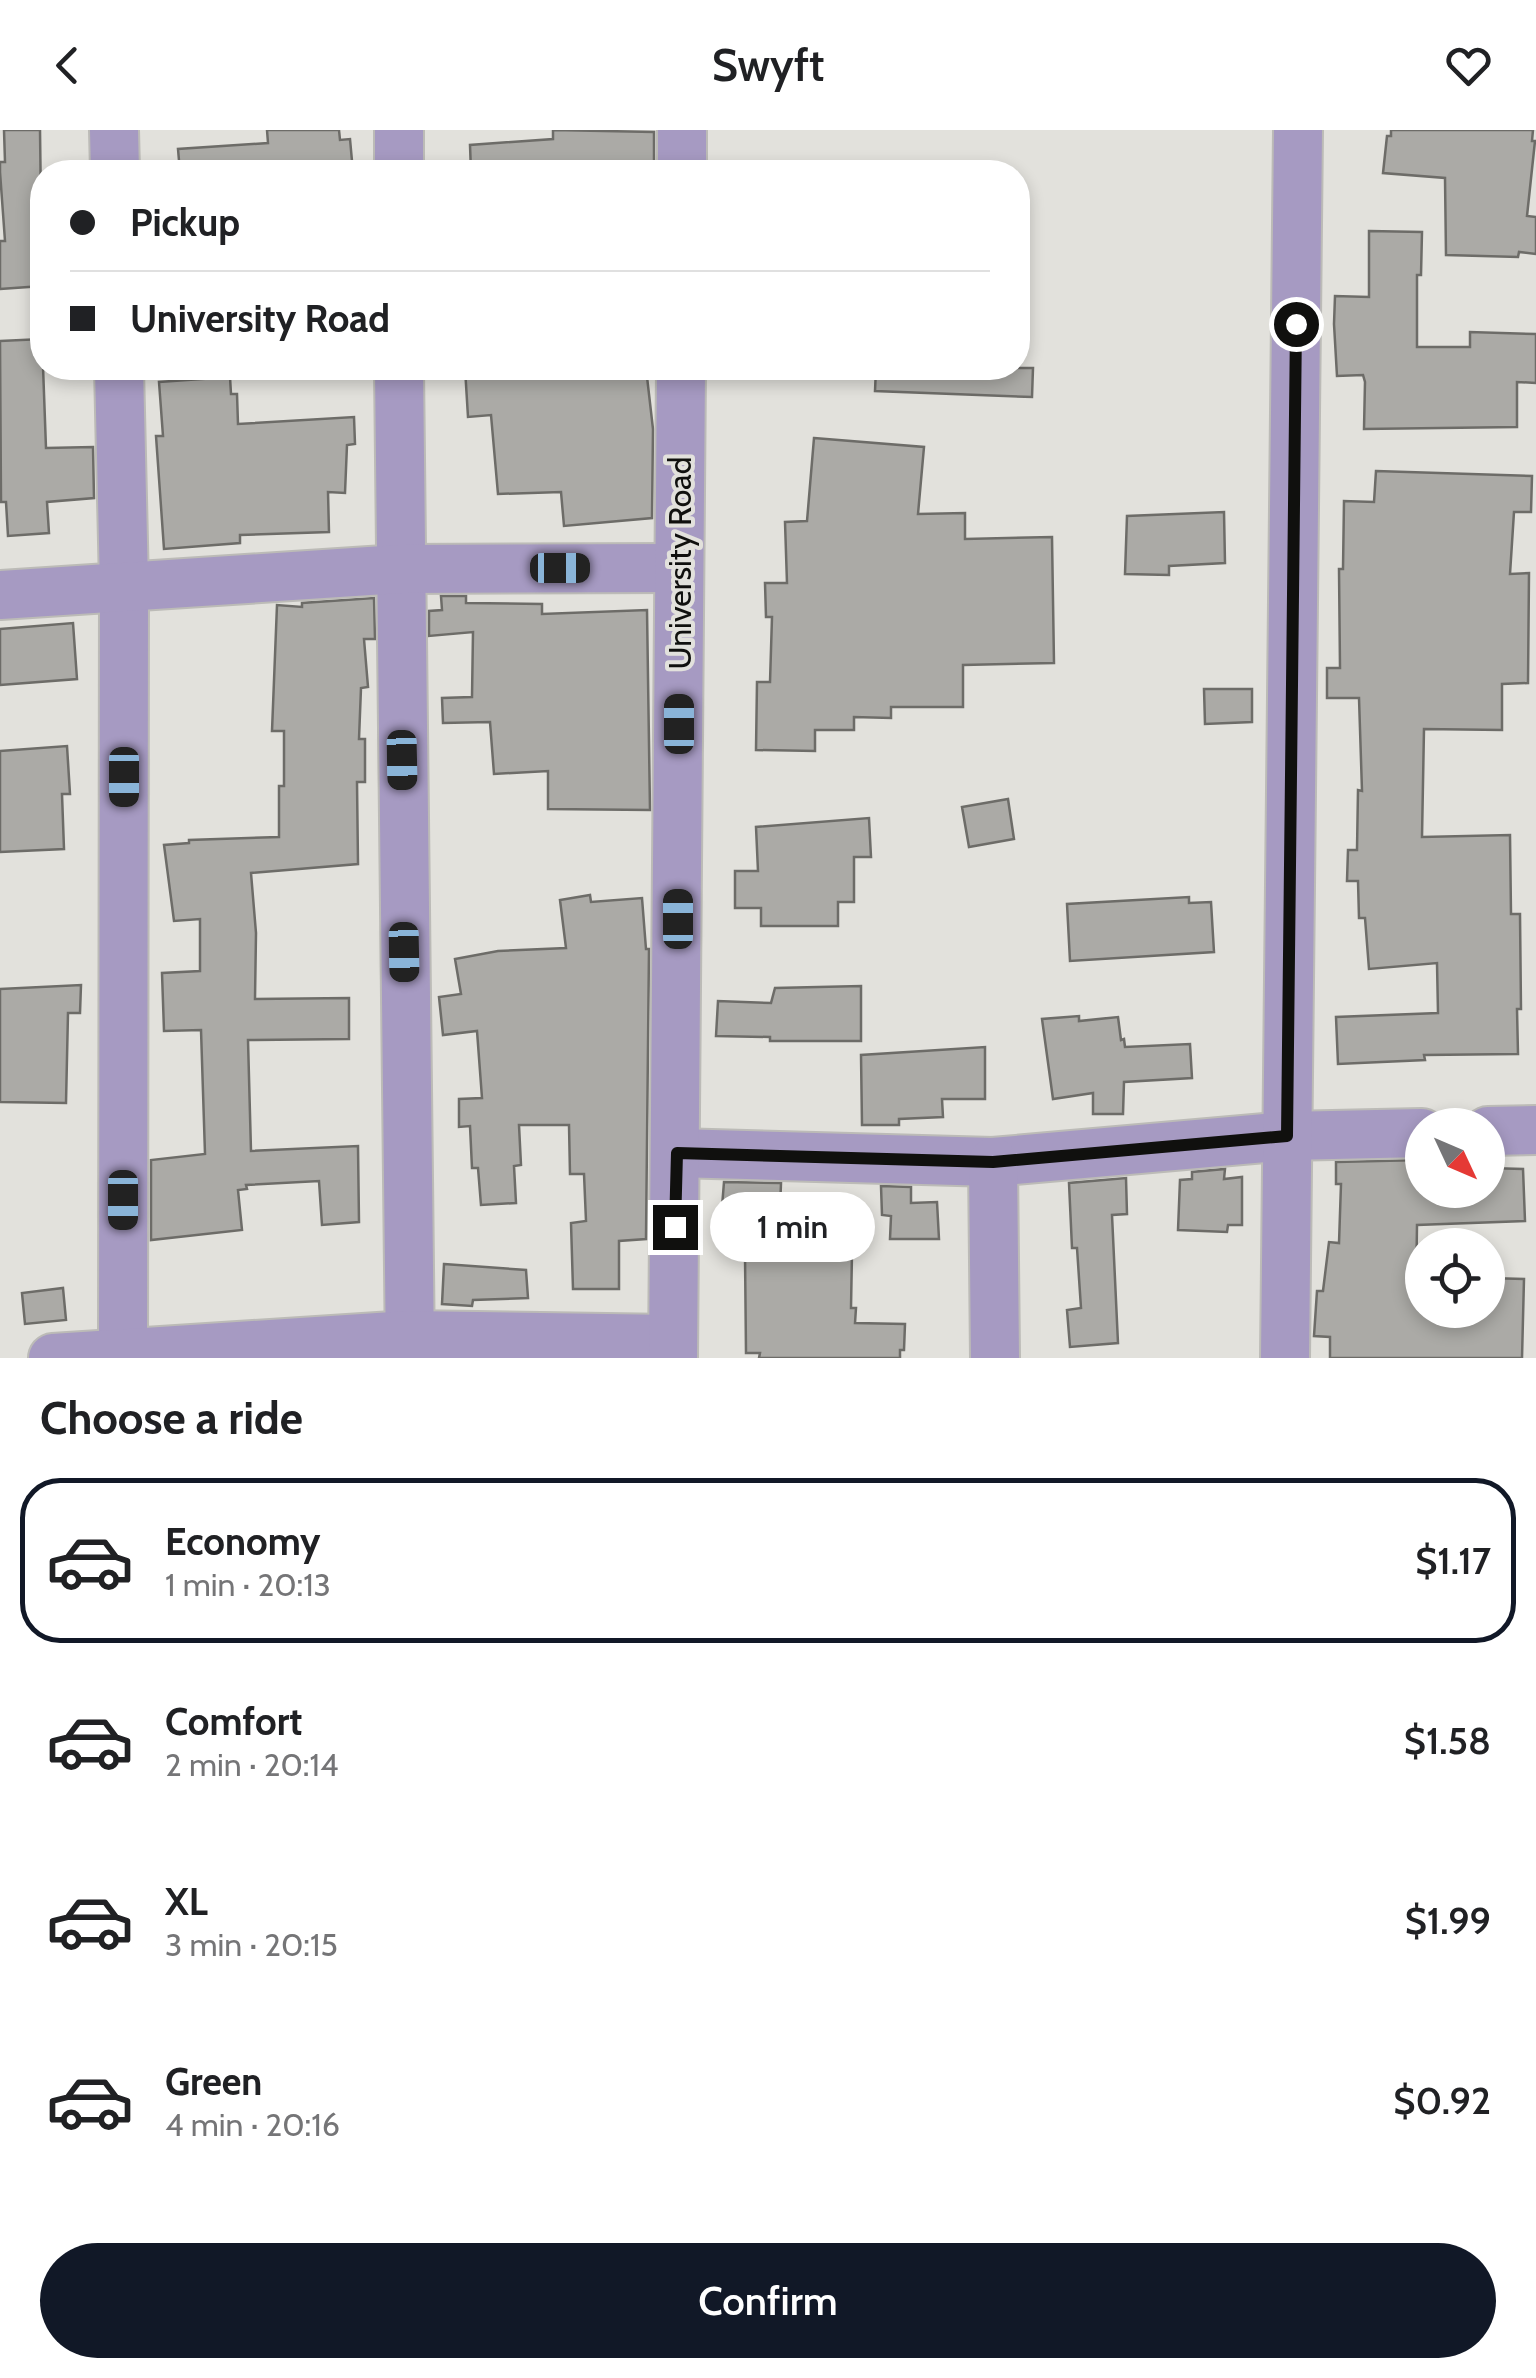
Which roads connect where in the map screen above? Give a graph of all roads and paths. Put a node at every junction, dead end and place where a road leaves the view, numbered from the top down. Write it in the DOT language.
graph roads {
  1 [pos="114,130"];
  2 [pos="398,130"];
  3 [pos="682,130"];
  4 [pos="1298,130"];
  5 [pos="115,160"];
  6 [pos="399,160"];
  7 [pos="682,160"];
  8 [pos="119,380"];
  9 [pos="399,380"];
  10 [pos="681,380"];
  11 [pos="680,568"];
  12 [pos="400,569"];
  13 [pos="124,585"];
  14 [pos="0,595"];
  15 [pos="1536,1130"];
  16 [pos="1505,1131"];
  17 [pos="1405,1133"];
  18 [pos="1287,1136"];
  19 [pos="677,1153"];
  20 [pos="993,1162"];
  21 [pos="409,1346"];
  22 [pos="673,1348"];
  23 [pos="123,1356"];
  24 [pos="53,1358"];
  25 [pos="995,1358"];
  26 [pos="1284,1358"];
  1 -- 5 [label="street"];
  2 -- 6 [label="street"];
  3 -- 7 [label="street"];
  4 -- 18 [label="street"];
  8 -- 13 [label="street"];
  9 -- 12 [label="street"];
  10 -- 11 [label="street, University Road"];
  11 -- 12 [label="street"];
  11 -- 19 [label="street, University Road"];
  12 -- 13 [label="street"];
  12 -- 21 [label="street"];
  13 -- 14 [label="street"];
  13 -- 23 [label="street"];
  15 -- 16 [label="street"];
  17 -- 18 [label="street"];
  18 -- 20 [label="street"];
  18 -- 26 [label="street"];
  19 -- 20 [label="street"];
  19 -- 22 [label="street, University Road"];
  20 -- 25 [label="street"];
  21 -- 22 [label="street"];
  21 -- 23 [label="street"];
  23 -- 24 [label="street"];
}
